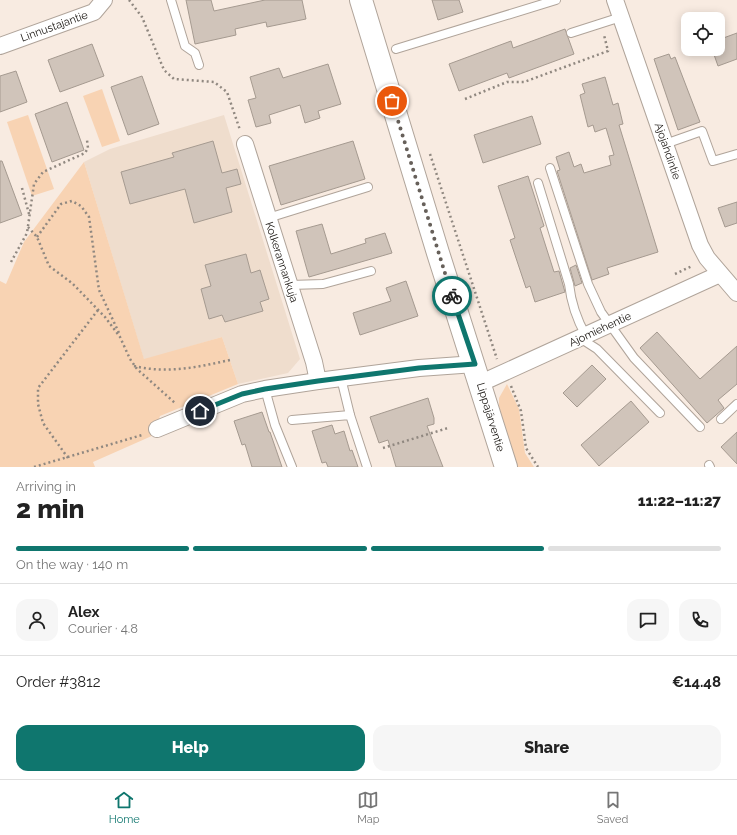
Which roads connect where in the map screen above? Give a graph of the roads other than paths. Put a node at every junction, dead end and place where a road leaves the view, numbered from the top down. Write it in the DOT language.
graph roads {
  1 [pos="104,0"];
  2 [pos="171,0"];
  3 [pos="361,0"];
  4 [pos="556,0"];
  5 [pos="615,0"];
  6 [pos="620,17"];
  7 [pos="571,33"];
  8 [pos="0,46"];
  9 [pos="396,49"];
  10 [pos="199,65"];
  11 [pos="245,144"];
  12 [pos="665,144"];
  13 [pos="737,154"];
  14 [pos="550,168"];
  15 [pos="538,184"];
  16 [pos="368,187"];
  17 [pos="268,218"];
  18 [pos="371,271"];
  19 [pos="720,274"];
  20 [pos="290,285"];
  21 [pos="737,293"];
  22 [pos="609,325"];
  23 [pos="583,337"];
  24 [pos="478,374"];
  25 [pos="341,378"];
  26 [pos="318,381"];
  27 [pos="265,389"];
  28 [pos="737,404"];
  29 [pos="660,413"];
  30 [pos="350,414"];
  31 [pos="722,419"];
  32 [pos="292,420"];
  33 [pos="700,427"];
  34 [pos="157,429"];
  35 [pos="292,467"];
  36 [pos="367,467"];
  37 [pos="506,467"];
  1 -- 8 [label="street, Linnustajantie"];
  2 -- 10 [label="lane"];
  3 -- 24 [label="main road, Lippajärventie"];
  4 -- 9 [label="lane"];
  5 -- 6 [label="street, Ajojahdintie"];
  6 -- 7 [label="lane"];
  6 -- 12 [label="street, Ajojahdintie"];
  11 -- 17 [label="street, Kolkerannankuja"];
  12 -- 13 [label="lane"];
  12 -- 19 [label="street, Ajojahdintie"];
  14 -- 22 [label="lane"];
  15 -- 23 [label="lane"];
  16 -- 17 [label="lane"];
  17 -- 20 [label="street, Kolkerannankuja"];
  18 -- 20 [label="lane"];
  19 -- 21 [label="street, Ajojahdintie"];
  19 -- 22 [label="street, Ajomiehentie"];
  20 -- 26 [label="street, Kolkerannankuja"];
  22 -- 23 [label="street, Ajomiehentie"];
  22 -- 33 [label="lane"];
  23 -- 24 [label="street, Ajomiehentie"];
  23 -- 29 [label="lane"];
  24 -- 25 [label="street, Ajomiehentie"];
  24 -- 37 [label="main road, Lippajärventie"];
  25 -- 26 [label="street, Ajomiehentie"];
  25 -- 30 [label="lane"];
  26 -- 27 [label="street, Ajomiehentie"];
  27 -- 34 [label="street, Ajomiehentie"];
  27 -- 35 [label="lane"];
  28 -- 31 [label="lane"];
  30 -- 32 [label="lane"];
  30 -- 36 [label="lane"];
}
